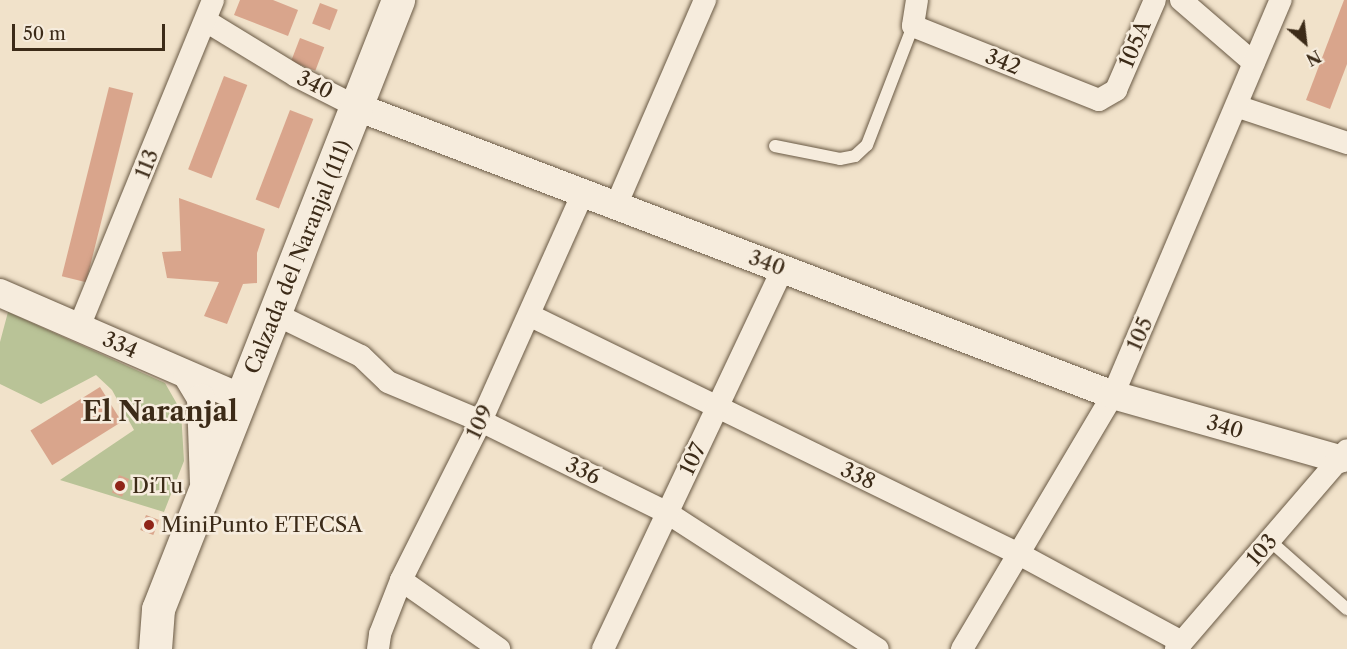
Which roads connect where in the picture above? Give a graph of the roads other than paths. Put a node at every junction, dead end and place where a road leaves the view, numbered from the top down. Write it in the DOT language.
graph roads {
  1 [pos="398,0"];
  2 [pos="705,0"];
  3 [pos="916,0"];
  4 [pos="1155,0"];
  5 [pos="1180,0"];
  6 [pos="1281,0"];
  7 [pos="209,10"];
  8 [pos="913,26"];
  9 [pos="1254,63"];
  10 [pos="1116,90"];
  11 [pos="357,107"];
  12 [pos="1239,107"];
  13 [pos="1347,143"];
  14 [pos="775,146"];
  15 [pos="582,195"];
  16 [pos="615,208"];
  17 [pos="783,269"];
  18 [pos="0,293"];
  19 [pos="277,315"];
  20 [pos="531,316"];
  21 [pos="79,327"];
  22 [pos="187,375"];
  23 [pos="1113,395"];
  24 [pos="241,398"];
  25 [pos="718,408"];
  26 [pos="482,421"];
  27 [pos="1344,455"];
  28 [pos="204,491"];
  29 [pos="666,512"];
  30 [pos="1269,540"];
  31 [pos="1018,554"];
  32 [pos="401,580"];
  33 [pos="1347,609"];
  34 [pos="1179,645"];
  35 [pos="155,649"];
  36 [pos="378,649"];
  37 [pos="499,649"];
  38 [pos="603,649"];
  39 [pos="878,649"];
  40 [pos="962,649"];
  1 -- 11 [label="main road, Calzada del Naranjal (111)"];
  2 -- 16 [label="street"];
  3 -- 8 [label="street"];
  4 -- 10 [label="street, 105A"];
  5 -- 9 [label="street"];
  6 -- 9 [label="street, 105"];
  7 -- 11 [label="street, 340"];
  7 -- 21 [label="street, 113"];
  8 -- 10 [label="street, 342"];
  8 -- 14 [label="lane"];
  9 -- 12 [label="street, 105"];
  11 -- 15 [label="street, 340"];
  11 -- 19 [label="main road, Calzada del Naranjal (111)"];
  12 -- 13 [label="street"];
  12 -- 23 [label="street, 105"];
  15 -- 16 [label="street, 340"];
  15 -- 20 [label="street, 109"];
  16 -- 17 [label="street, 340"];
  17 -- 23 [label="street, 340"];
  17 -- 25 [label="street, 107"];
  18 -- 21 [label="street, 334"];
  19 -- 24 [label="main road, Calzada del Naranjal (111)"];
  19 -- 26 [label="street, 336"];
  20 -- 25 [label="street, 338"];
  20 -- 26 [label="street, 109"];
  21 -- 22 [label="street, 334"];
  22 -- 24 [label="street, 334"];
  22 -- 28 [label="street"];
  23 -- 27 [label="street, 340"];
  23 -- 31 [label="street, 105"];
  24 -- 28 [label="main road, Calzada del Naranjal (111)"];
  25 -- 29 [label="street, 107"];
  25 -- 31 [label="street, 338"];
  26 -- 29 [label="street, 336"];
  26 -- 32 [label="street, 109"];
  27 -- 30 [label="street, 103"];
  28 -- 35 [label="main road, Calzada del Naranjal (111)"];
  29 -- 38 [label="street, 107"];
  29 -- 39 [label="street, 336"];
  30 -- 33 [label="lane"];
  30 -- 34 [label="street, 103"];
  31 -- 34 [label="street, 338"];
  31 -- 40 [label="street, 105"];
  32 -- 36 [label="street, 109"];
  32 -- 37 [label="street"];
}
